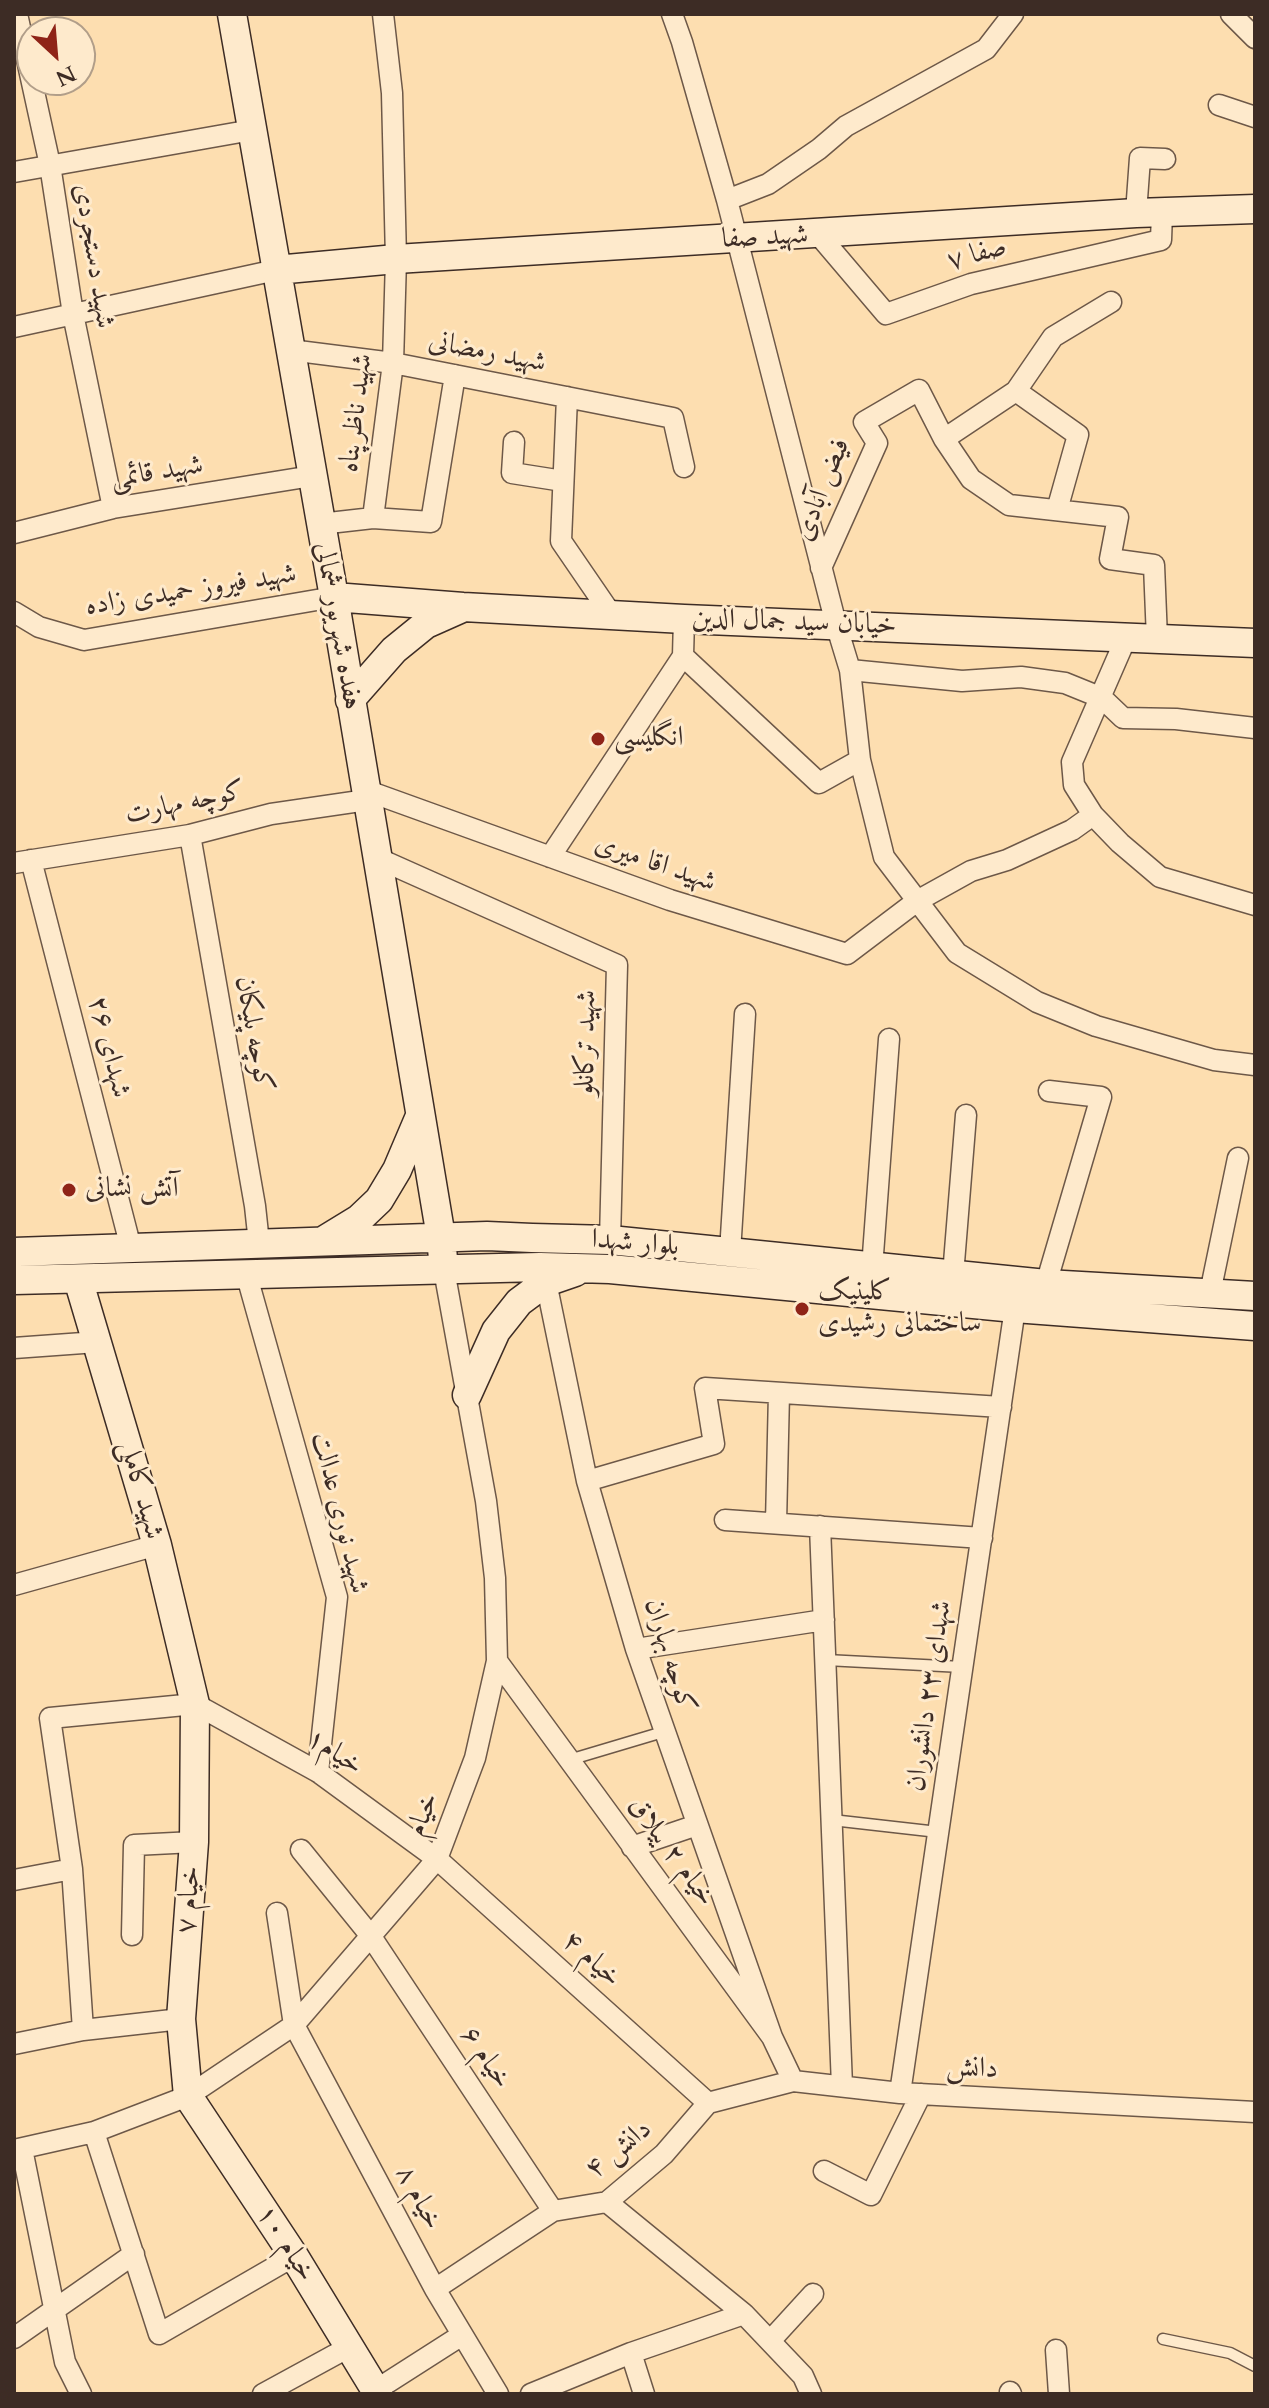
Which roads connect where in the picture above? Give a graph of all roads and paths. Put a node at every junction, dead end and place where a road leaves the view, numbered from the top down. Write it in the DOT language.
graph roads {
  1 [pos="17,14"];
  2 [pos="232,14"];
  3 [pos="383,14"];
  4 [pos="672,14"];
  5 [pos="1013,14"];
  6 [pos="1231,14"];
  7 [pos="1255,38"];
  8 [pos="1219,105"];
  9 [pos="1255,117"];
  10 [pos="252,130"];
  11 [pos="1165,159"];
  12 [pos="50,165"];
  13 [pos="14,172"];
  14 [pos="727,200"];
  15 [pos="1255,209"];
  16 [pos="1149,213"];
  17 [pos="818,234"];
  18 [pos="736,239"];
  19 [pos="396,259"];
  20 [pos="276,270"];
  21 [pos="1111,302"];
  22 [pos="73,314"];
  23 [pos="14,327"];
  24 [pos="290,350"];
  25 [pos="393,363"];
  26 [pos="455,375"];
  27 [pos="1016,391"];
  28 [pos="567,397"];
  29 [pos="944,439"];
  30 [pos="514,442"];
  31 [pos="684,467"];
  32 [pos="312,476"];
  33 [pos="563,481"];
  34 [pos="113,508"];
  35 [pos="1057,510"];
  36 [pos="373,518"];
  37 [pos="320,524"];
  38 [pos="14,533"];
  39 [pos="821,568"];
  40 [pos="334,597"];
  41 [pos="463,607"];
  42 [pos="611,614"];
  43 [pos="684,619"];
  44 [pos="18,620"];
  45 [pos="836,624"];
  46 [pos="1126,638"];
  47 [pos="1157,639"];
  48 [pos="1255,643"];
  49 [pos="683,656"];
  50 [pos="850,670"];
  51 [pos="1102,698"];
  52 [pos="350,700"];
  53 [pos="1255,728"];
  54 [pos="860,760"];
  55 [pos="366,795"];
  56 [pos="1093,815"];
  57 [pos="190,835"];
  58 [pos="550,857"];
  59 [pos="377,858"];
  60 [pos="22,861"];
  61 [pos="917,901"];
  62 [pos="1255,905"];
  63 [pos="745,1014"];
  64 [pos="889,1039"];
  65 [pos="1255,1065"];
  66 [pos="1049,1091"];
  67 [pos="966,1115"];
  68 [pos="420,1116"];
  69 [pos="1238,1158"];
  70 [pos="441,1237"];
  71 [pos="562,1239"];
  72 [pos="357,1240"];
  73 [pos="610,1240"];
  74 [pos="322,1241"];
  75 [pos="259,1243"];
  76 [pos="131,1248"];
  77 [pos="14,1252"];
  78 [pos="730,1252"];
  79 [pos="872,1268"];
  80 [pos="444,1270"];
  81 [pos="357,1272"];
  82 [pos="246,1273"];
  83 [pos="562,1273"];
  84 [pos="953,1275"];
  85 [pos="78,1279"];
  86 [pos="14,1280"];
  87 [pos="1046,1284"];
  88 [pos="1210,1293"];
  89 [pos="1255,1296"];
  90 [pos="1015,1308"];
  91 [pos="1255,1326"];
  92 [pos="97,1342"];
  93 [pos="14,1348"];
  94 [pos="779,1393"];
  95 [pos="467,1395"];
  96 [pos="1001,1407"];
  97 [pos="587,1481"];
  98 [pos="725,1520"];
  99 [pos="776,1523"];
  100 [pos="820,1526"];
  101 [pos="982,1538"];
  102 [pos="157,1545"];
  103 [pos="14,1585"];
  104 [pos="824,1620"];
  105 [pos="636,1649"];
  106 [pos="826,1660"];
  107 [pos="497,1661"];
  108 [pos="962,1667"];
  109 [pos="195,1704"];
  110 [pos="663,1732"];
  111 [pos="569,1760"];
  112 [pos="318,1772"];
  113 [pos="832,1820"];
  114 [pos="697,1825"];
  115 [pos="938,1832"];
  116 [pos="194,1842"];
  117 [pos="632,1847"];
  118 [pos="301,1850"];
  119 [pos="437,1859"];
  120 [pos="72,1869"];
  121 [pos="14,1880"];
  122 [pos="277,1913"];
  123 [pos="132,1935"];
  124 [pos="370,1935"];
  125 [pos="181,2019"];
  126 [pos="294,2025"];
  127 [pos="83,2030"];
  128 [pos="772,2037"];
  129 [pos="14,2044"];
  130 [pos="793,2081"];
  131 [pos="842,2086"];
  132 [pos="911,2093"];
  133 [pos="188,2096"];
  134 [pos="708,2103"];
  135 [pos="1255,2112"];
  136 [pos="94,2132"];
  137 [pos="18,2150"];
  138 [pos="824,2171"];
  139 [pos="607,2202"];
  140 [pos="553,2211"];
  141 [pos="134,2254"];
  142 [pos="294,2256"];
  143 [pos="435,2289"];
  144 [pos="813,2294"];
  145 [pos="55,2308"];
  146 [pos="744,2314"];
  147 [pos="462,2335"];
  148 [pos="14,2338"];
  149 [pos="1163,2339"];
  150 [pos="770,2341"];
  151 [pos="351,2346"];
  152 [pos="1056,2350"];
  153 [pos="631,2353"];
  154 [pos="1255,2366"];
  155 [pos="377,2392"];
  156 [pos="81,2394"];
  157 [pos="263,2394"];
  158 [pos="498,2394"];
  159 [pos="531,2394"];
  160 [pos="644,2394"];
  161 [pos="811,2394"];
  162 [pos="1059,2394"];
  1 -- 12 [label="street, شهید دستجردی"];
  2 -- 10 [label="main road, هفده شهریور شمالی"];
  3 -- 19 [label="street, شهید ناظرپناه"];
  4 -- 14 [label="street"];
  5 -- 14 [label="street"];
  6 -- 7 [label="street"];
  8 -- 9 [label="street"];
  10 -- 12 [label="street"];
  10 -- 20 [label="main road, هفده شهریور شمالی"];
  11 -- 16 [label="street"];
  12 -- 13 [label="street"];
  12 -- 22 [label="street, شهید دستجردی"];
  14 -- 18 [label="street"];
  15 -- 16 [label="main road, شهید صفا"];
  16 -- 17 [label="main road, شهید صفا"];
  16 -- 17 [label="street, صفا ۷"];
  17 -- 18 [label="main road, شهید صفا"];
  18 -- 19 [label="main road, شهید صفا"];
  18 -- 39 [label="street"];
  19 -- 20 [label="main road, شهید صفا"];
  19 -- 25 [label="street, شهید ناظرپناه"];
  20 -- 22 [label="street"];
  20 -- 24 [label="main road, هفده شهریور شمالی"];
  21 -- 27 [label="street"];
  22 -- 23 [label="street"];
  22 -- 34 [label="street, شهید دستجردی"];
  24 -- 25 [label="street, شهید رمضانی"];
  24 -- 32 [label="main road, هفده شهریور شمالی"];
  25 -- 26 [label="street, شهید رمضانی"];
  25 -- 36 [label="street, شهید ناظرپناه"];
  26 -- 28 [label="street, شهید رمضانی"];
  26 -- 36 [label="street"];
  27 -- 29 [label="street"];
  27 -- 35 [label="street"];
  28 -- 31 [label="street, شهید رمضانی"];
  28 -- 33 [label="street"];
  29 -- 35 [label="street, فیض آبادی"];
  29 -- 39 [label="street, فیض آبادی"];
  30 -- 33 [label="street"];
  32 -- 34 [label="street, شهید قائمی"];
  32 -- 37 [label="main road, هفده شهریور شمالی"];
  33 -- 42 [label="street"];
  34 -- 38 [label="street, شهید قائمی"];
  35 -- 47 [label="street, فیض آبادی"];
  36 -- 37 [label="street"];
  37 -- 40 [label="main road, هفده شهریور شمالی"];
  39 -- 45 [label="street"];
  40 -- 41 [label="main road, خیابان سید جمال الدین"];
  40 -- 44 [label="street, شهید فیروز حمیدی زاده"];
  40 -- 52 [label="main road, هفده شهریور شمالی"];
  41 -- 42 [label="main road, خیابان سید جمال الدین"];
  41 -- 52 [label="main road"];
  42 -- 43 [label="main road, خیابان سید جمال الدین"];
  43 -- 45 [label="main road, خیابان سید جمال الدین"];
  43 -- 49 [label="street"];
  45 -- 46 [label="main road, خیابان سید جمال الدین"];
  45 -- 50 [label="street"];
  46 -- 47 [label="main road, خیابان سید جمال الدین"];
  46 -- 51 [label="street"];
  47 -- 48 [label="main road, خیابان سید جمال الدین"];
  49 -- 54 [label="street"];
  49 -- 58 [label="street"];
  50 -- 51 [label="street"];
  50 -- 54 [label="street"];
  51 -- 53 [label="street"];
  51 -- 56 [label="street"];
  52 -- 55 [label="main road, هفده شهریور شمالی"];
  54 -- 61 [label="street"];
  55 -- 57 [label="street, کوچه مهارت"];
  55 -- 58 [label="street, شهید اقا میری"];
  55 -- 59 [label="main road, هفده شهریور شمالی"];
  56 -- 61 [label="street"];
  56 -- 62 [label="street"];
  57 -- 60 [label="street, کوچه مهارت"];
  57 -- 75 [label="street, کوچه پلیکان"];
  58 -- 61 [label="street, شهید اقا میری"];
  59 -- 68 [label="main road, هفده شهریور شمالی"];
  59 -- 73 [label="street, شهید ترکانلو"];
  60 -- 76 [label="street, شهدای ۲۶"];
  61 -- 65 [label="street"];
  63 -- 78 [label="street"];
  64 -- 79 [label="street"];
  66 -- 87 [label="street"];
  67 -- 84 [label="street"];
  68 -- 70 [label="main road, هفده شهریور شمالی"];
  68 -- 74 [label="main road"];
  69 -- 88 [label="street"];
  70 -- 71 [label="main road, بلوار شهدا"];
  70 -- 72 [label="main road, بلوار شهدا"];
  70 -- 80 [label="main road, هفده شهریور شمالی"];
  71 -- 73 [label="main road, بلوار شهدا"];
  71 -- 83 [label="main road"];
  72 -- 74 [label="main road, بلوار شهدا"];
  72 -- 81 [label="main road"];
  73 -- 78 [label="main road, بلوار شهدا"];
  74 -- 75 [label="main road, بلوار شهدا"];
  75 -- 76 [label="main road, بلوار شهدا"];
  76 -- 77 [label="main road, بلوار شهدا"];
  78 -- 79 [label="main road, بلوار شهدا"];
  79 -- 84 [label="main road, بلوار شهدا"];
  80 -- 81 [label="main road, بلوار شهدا"];
  80 -- 83 [label="main road, بلوار شهدا"];
  80 -- 95 [label="street, خیام"];
  81 -- 82 [label="main road, بلوار شهدا"];
  82 -- 85 [label="main road, بلوار شهدا"];
  82 -- 112 [label="street, شهید نوری عدالت"];
  83 -- 90 [label="main road, بلوار شهدا"];
  83 -- 95 [label="main road"];
  83 -- 97 [label="street, کوچه بهاران"];
  84 -- 87 [label="main road, بلوار شهدا"];
  85 -- 86 [label="main road, بلوار شهدا"];
  85 -- 92 [label="main road, شهید کاملی"];
  87 -- 88 [label="main road, بلوار شهدا"];
  88 -- 89 [label="main road, بلوار شهدا"];
  90 -- 91 [label="main road, بلوار شهدا"];
  90 -- 96 [label="street, شهدای ۲۳ دانشوران"];
  92 -- 93 [label="street"];
  92 -- 102 [label="main road, شهید کاملی"];
  94 -- 96 [label="street"];
  94 -- 97 [label="street"];
  94 -- 99 [label="street"];
  95 -- 107 [label="street, خیام"];
  96 -- 101 [label="street, شهدای ۲۳ دانشوران"];
  97 -- 105 [label="street, کوچه بهاران"];
  98 -- 99 [label="street"];
  99 -- 100 [label="street"];
  100 -- 101 [label="street"];
  100 -- 104 [label="street"];
  101 -- 108 [label="street, شهدای ۲۳ دانشوران"];
  102 -- 103 [label="street"];
  102 -- 109 [label="main road, شهید کاملی"];
  104 -- 105 [label="street"];
  104 -- 106 [label="street"];
  105 -- 110 [label="street, کوچه بهاران"];
  106 -- 108 [label="lane"];
  106 -- 113 [label="street"];
  107 -- 111 [label="street, خیام ۲ ییلاق"];
  107 -- 119 [label="street, خیام"];
  108 -- 115 [label="street, شهدای ۲۳ دانشوران"];
  109 -- 112 [label="street, خیام۱"];
  109 -- 116 [label="main road, خیام ۷"];
  109 -- 120 [label="street"];
  110 -- 111 [label="lane"];
  110 -- 114 [label="street, کوچه بهاران"];
  111 -- 117 [label="street, خیام ۲ ییلاق"];
  112 -- 119 [label="street, خیام۱"];
  113 -- 115 [label="lane"];
  113 -- 131 [label="street"];
  114 -- 117 [label="street"];
  114 -- 128 [label="street, کوچه بهاران"];
  115 -- 132 [label="street, شهدای ۲۳ دانشوران"];
  116 -- 123 [label="street"];
  116 -- 125 [label="main road, خیام ۷"];
  117 -- 128 [label="street, خیام ۲ ییلاق"];
  118 -- 124 [label="street, خیام ۶"];
  119 -- 124 [label="street, خیام"];
  119 -- 134 [label="street, خیام ۴"];
  120 -- 121 [label="street"];
  120 -- 127 [label="street"];
  122 -- 126 [label="street, خیام ۸"];
  124 -- 126 [label="street, خیام"];
  124 -- 140 [label="street, خیام ۶"];
  125 -- 127 [label="street"];
  125 -- 133 [label="main road, خیام ۷"];
  126 -- 133 [label="street, خیام"];
  126 -- 143 [label="street, خیام ۸"];
  127 -- 129 [label="street"];
  128 -- 130 [label="street, خیام ۲ ییلاق"];
  130 -- 131 [label="street, دانش"];
  130 -- 134 [label="street"];
  131 -- 132 [label="street, دانش"];
  132 -- 135 [label="street, دانش"];
  132 -- 138 [label="street, شهدای ۲۳ دانشوران"];
  133 -- 136 [label="street, خیام"];
  133 -- 142 [label="main road, خیام ۱۰"];
  134 -- 139 [label="street, دانش ۴"];
  136 -- 137 [label="street, خیام"];
  136 -- 141 [label="street"];
  137 -- 145 [label="street"];
  139 -- 140 [label="street, دانش ۴"];
  139 -- 146 [label="street"];
  140 -- 143 [label="street, دانش ۴"];
  141 -- 142 [label="street"];
  141 -- 145 [label="street"];
  142 -- 151 [label="main road, خیام ۱۰"];
  143 -- 147 [label="street, خیام ۸"];
  144 -- 150 [label="street"];
  145 -- 148 [label="street"];
  145 -- 156 [label="street"];
  146 -- 150 [label="street"];
  146 -- 153 [label="street"];
  147 -- 155 [label="street"];
  147 -- 158 [label="street, خیام ۸"];
  149 -- 154 [label="lane"];
  150 -- 161 [label="street"];
  151 -- 155 [label="main road, خیام ۱۰"];
  151 -- 157 [label="street"];
  152 -- 162 [label="street"];
  153 -- 159 [label="street"];
  153 -- 160 [label="street"];
}
